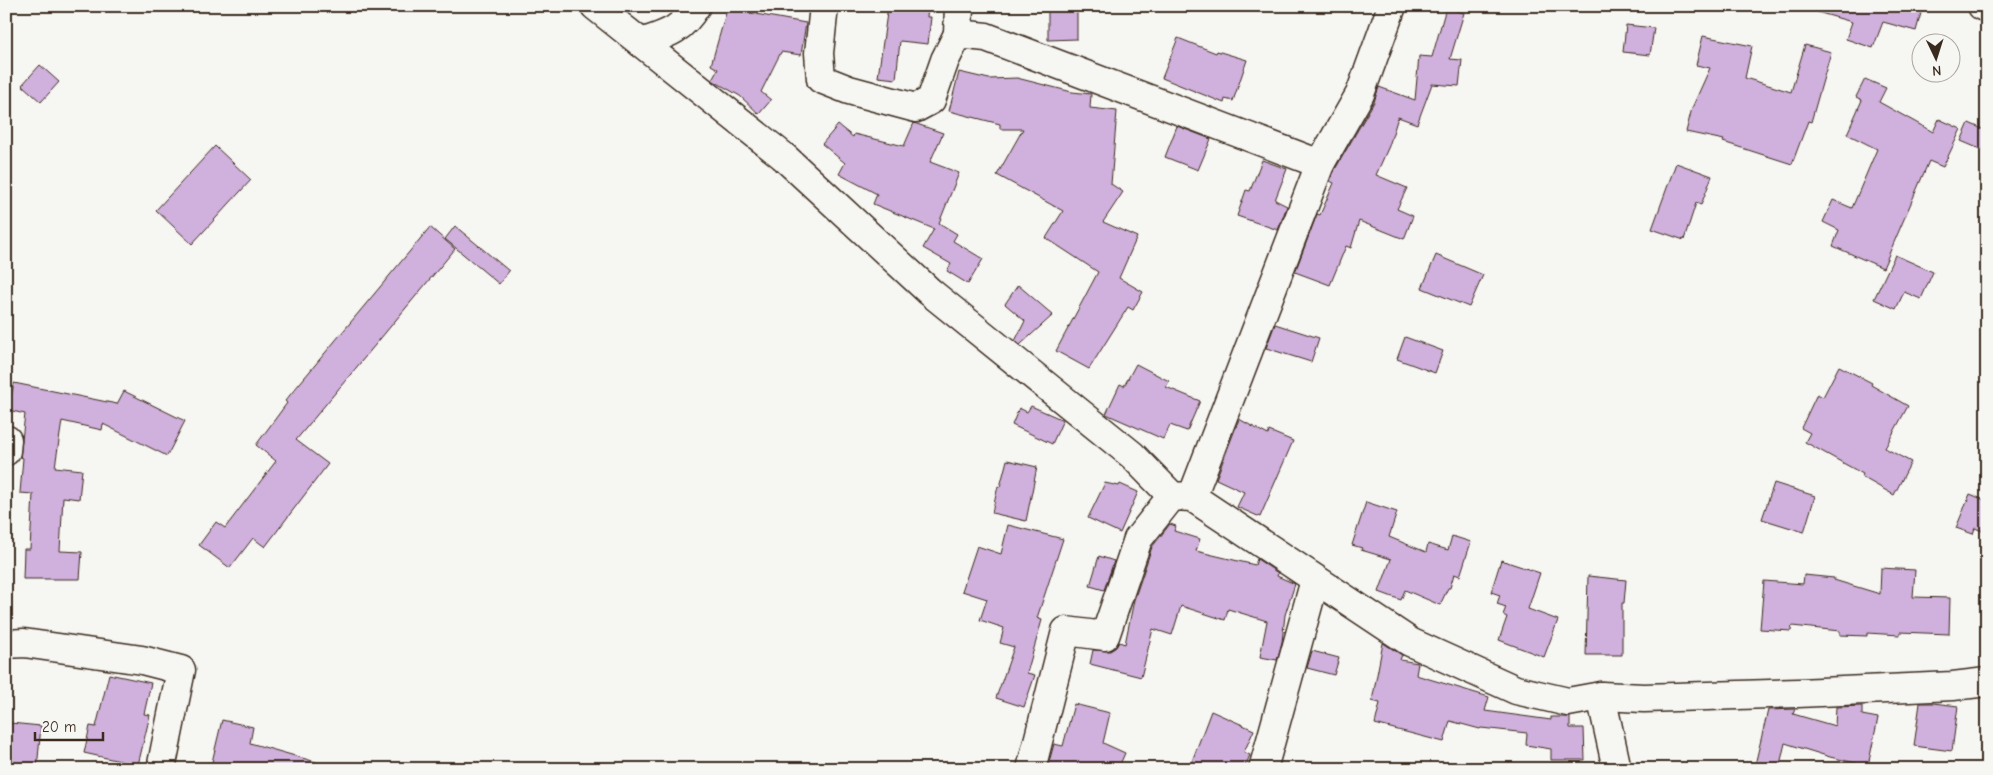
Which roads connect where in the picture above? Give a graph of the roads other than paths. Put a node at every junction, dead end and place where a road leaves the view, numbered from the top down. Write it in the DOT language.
graph roads {
  1 [pos="595,6"];
  2 [pos="696,6"];
  3 [pos="824,6"];
  4 [pos="959,6"];
  5 [pos="1392,6"];
  6 [pos="1982,6"];
  7 [pos="1987,8"];
  8 [pos="958,34"];
  9 [pos="641,43"];
  10 [pos="1320,164"];
  11 [pos="7,440"];
  12 [pos="6,451"];
  13 [pos="1182,496"];
  14 [pos="1315,580"];
  15 [pos="6,644"];
  16 [pos="1987,682"];
  17 [pos="1601,696"];
  18 [pos="162,769"];
  19 [pos="1031,769"];
  20 [pos="1263,769"];
  21 [pos="1617,769"];
  1 -- 9 [label="street"];
  2 -- 9 [label="street"];
  3 -- 8 [label="street"];
  4 -- 8 [label="street"];
  5 -- 10 [label="street"];
  6 -- 7 [label="street"];
  8 -- 10 [label="street"];
  9 -- 13 [label="street"];
  10 -- 13 [label="street"];
  11 -- 12 [label="street"];
  13 -- 14 [label="street"];
  13 -- 19 [label="street"];
  14 -- 17 [label="street"];
  14 -- 20 [label="street"];
  15 -- 18 [label="street"];
  16 -- 17 [label="street"];
  17 -- 21 [label="street"];
}
